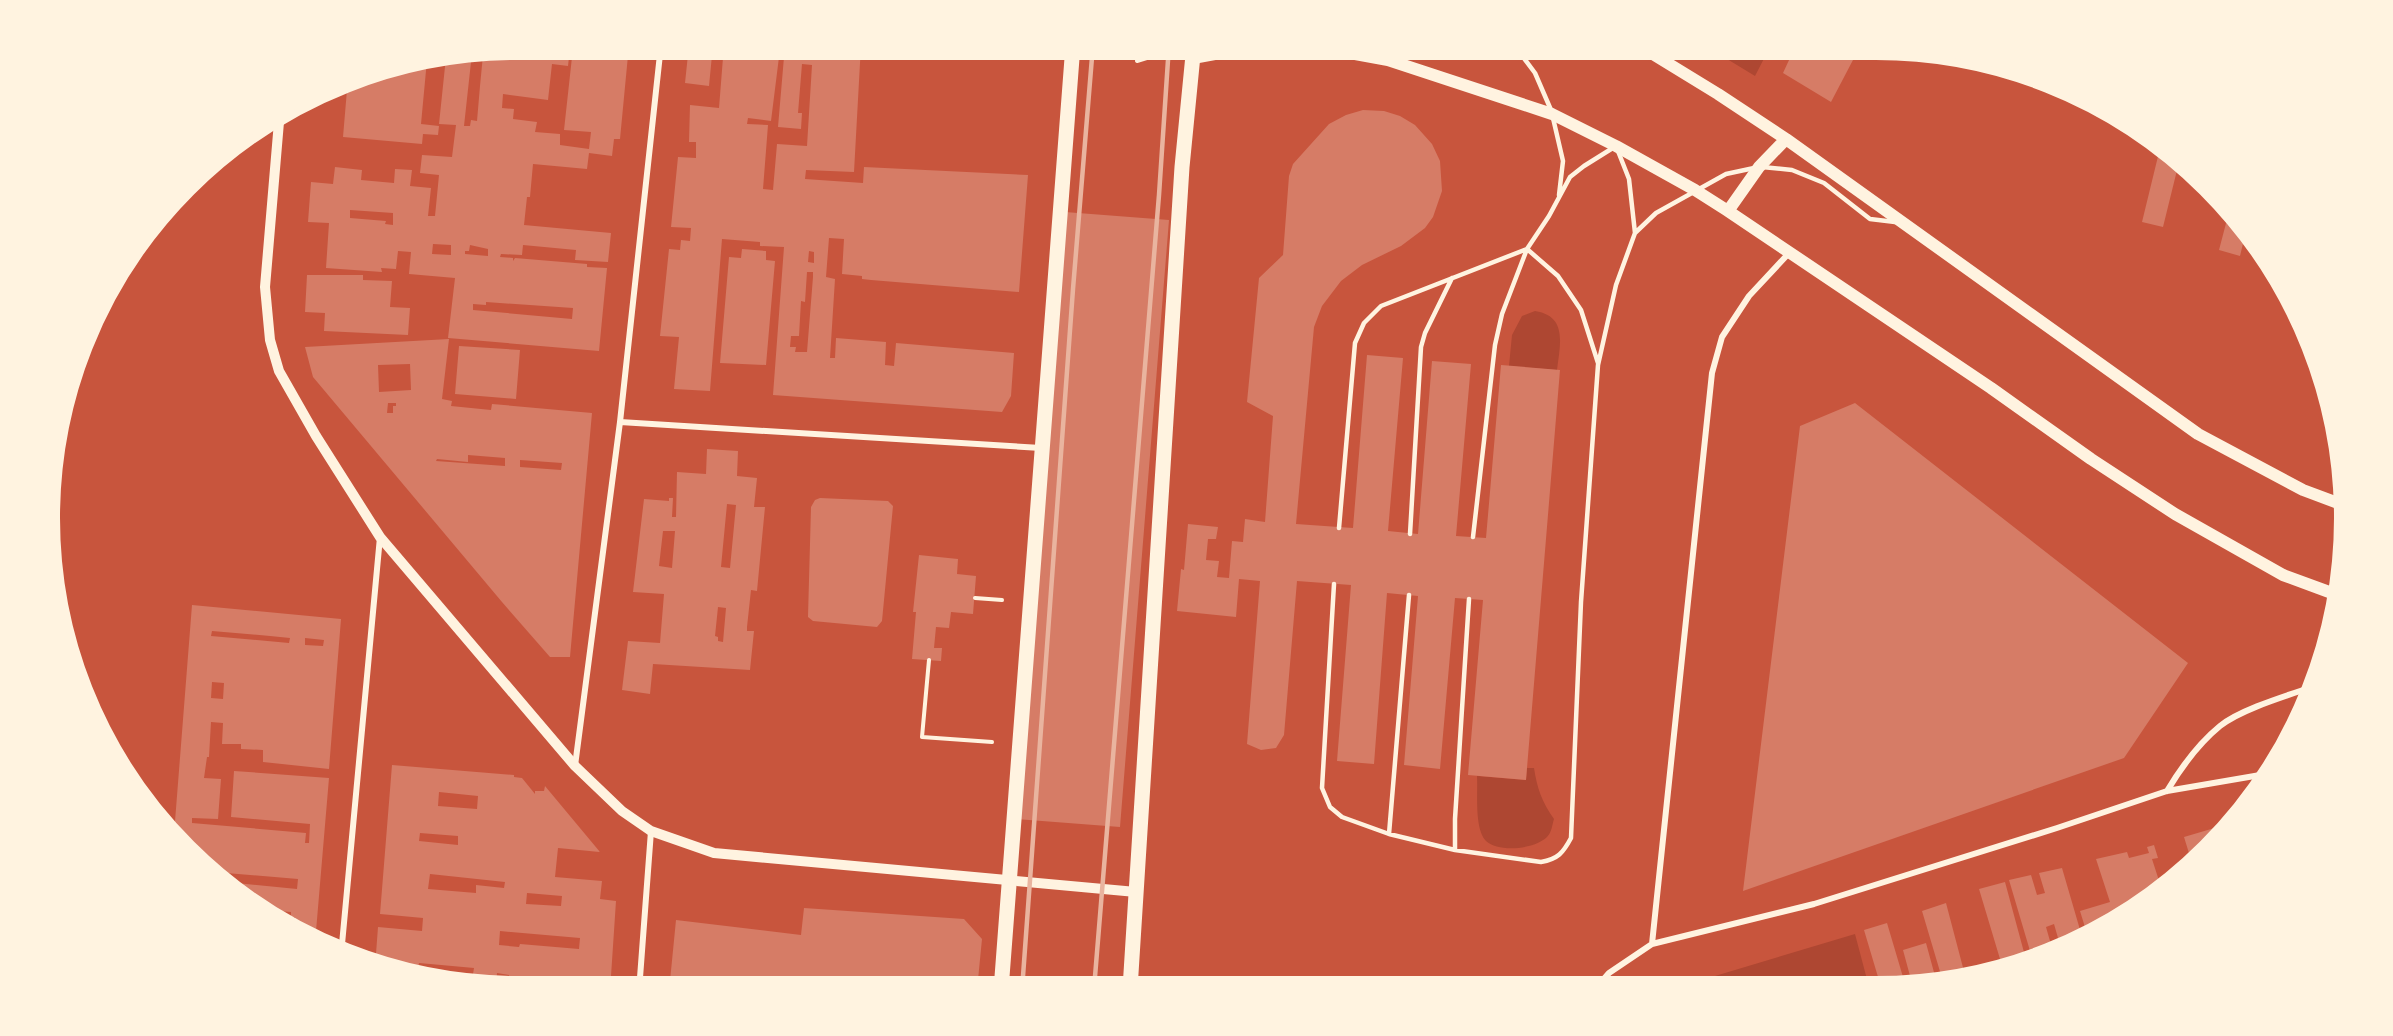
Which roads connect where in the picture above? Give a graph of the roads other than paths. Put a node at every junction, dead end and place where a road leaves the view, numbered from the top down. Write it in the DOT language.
graph roads {
  1 [pos="660,56"];
  2 [pos="1071,56"];
  3 [pos="1193,56"];
  4 [pos="1366,56"];
  5 [pos="1522,56"];
  6 [pos="1656,56"];
  7 [pos="1552,114"];
  8 [pos="279,122"];
  9 [pos="1786,140"];
  10 [pos="1616,146"];
  11 [pos="1759,167"];
  12 [pos="1695,190"];
  13 [pos="1558,198"];
  14 [pos="1728,211"];
  15 [pos="1900,223"];
  16 [pos="1635,233"];
  17 [pos="1527,249"];
  18 [pos="1791,251"];
  19 [pos="1452,278"];
  20 [pos="1598,365"];
  21 [pos="621,422"];
  22 [pos="1042,448"];
  23 [pos="2337,503"];
  24 [pos="1339,528"];
  25 [pos="1410,534"];
  26 [pos="380,537"];
  27 [pos="1473,537"];
  28 [pos="1334,584"];
  29 [pos="2332,593"];
  30 [pos="1409,595"];
  31 [pos="1469,599"];
  32 [pos="2304,690"];
  33 [pos="575,766"];
  34 [pos="2260,775"];
  35 [pos="2167,791"];
  36 [pos="651,831"];
  37 [pos="1389,834"];
  38 [pos="1455,849"];
  39 [pos="1009,880"];
  40 [pos="1136,892"];
  41 [pos="1652,944"];
  42 [pos="342,945"];
  43 [pos="640,980"];
  44 [pos="1002,980"];
  45 [pos="1131,980"];
  46 [pos="1603,980"];
  1 -- 21 [label="street"];
  2 -- 22 [label="main road"];
  3 -- 40 [label="main road"];
  4 -- 7 [label="main road"];
  5 -- 7 [label="lane"];
  6 -- 9 [label="main road"];
  7 -- 10 [label="main road"];
  7 -- 13 [label="lane"];
  8 -- 26 [label="street"];
  9 -- 11 [label="main road"];
  9 -- 15 [label="main road"];
  10 -- 12 [label="main road"];
  10 -- 13 [label="lane"];
  10 -- 16 [label="lane"];
  11 -- 12 [label="lane"];
  11 -- 14 [label="main road"];
  11 -- 15 [label="lane"];
  12 -- 14 [label="main road"];
  12 -- 16 [label="lane"];
  13 -- 17 [label="lane"];
  14 -- 18 [label="main road"];
  15 -- 23 [label="main road"];
  16 -- 20 [label="lane"];
  17 -- 19 [label="lane"];
  17 -- 20 [label="lane"];
  17 -- 27 [label="lane"];
  18 -- 29 [label="main road"];
  18 -- 41 [label="street"];
  19 -- 24 [label="lane"];
  19 -- 25 [label="lane"];
  20 -- 38 [label="lane"];
  21 -- 22 [label="street"];
  21 -- 33 [label="street"];
  22 -- 39 [label="main road"];
  26 -- 33 [label="street"];
  26 -- 42 [label="street"];
  28 -- 37 [label="lane"];
  30 -- 37 [label="lane"];
  31 -- 38 [label="lane"];
  32 -- 35 [label="street"];
  33 -- 36 [label="street"];
  34 -- 35 [label="street"];
  35 -- 41 [label="street"];
  36 -- 39 [label="street"];
  36 -- 43 [label="street"];
  37 -- 38 [label="lane"];
  39 -- 40 [label="street"];
  39 -- 44 [label="main road"];
  40 -- 45 [label="main road"];
  41 -- 46 [label="street"];
}
